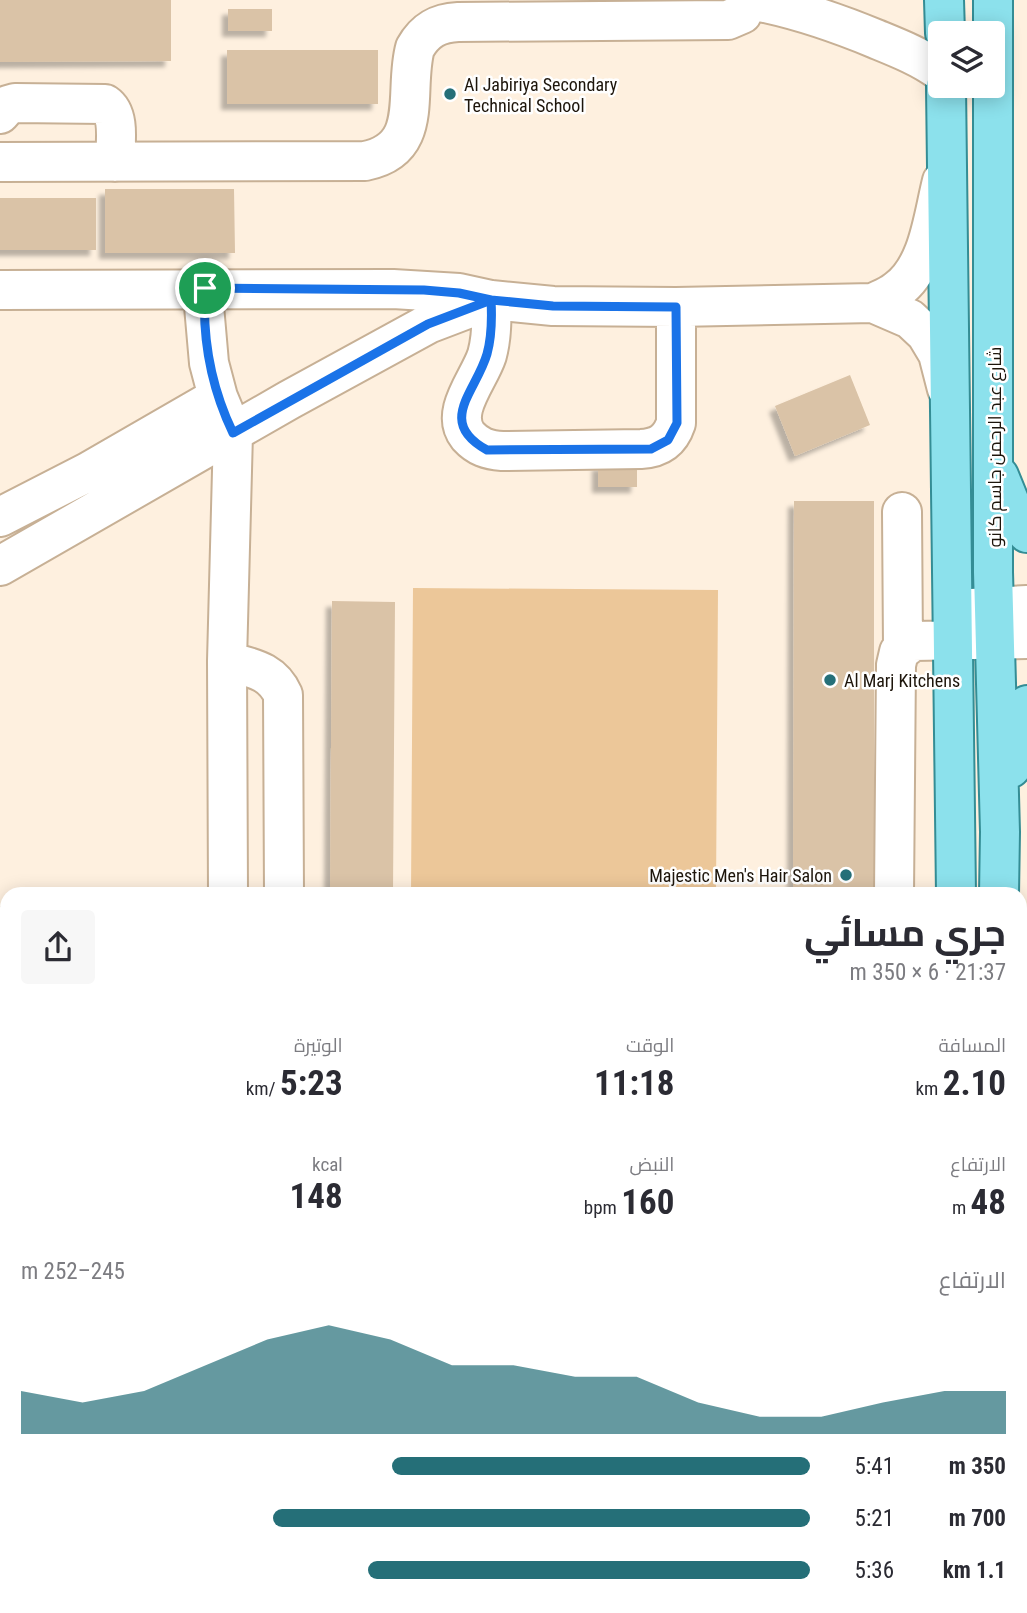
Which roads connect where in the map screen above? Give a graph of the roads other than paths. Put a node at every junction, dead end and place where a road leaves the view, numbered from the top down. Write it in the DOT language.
graph roads {
  1 [pos="749,0"];
  2 [pos="944,0"];
  3 [pos="993,0"];
  4 [pos="513,11"];
  5 [pos="945,21"];
  6 [pos="928,64"];
  7 [pos="946,98"];
  8 [pos="0,114"];
  9 [pos="947,160"];
  10 [pos="0,162"];
  11 [pos="116,162"];
  12 [pos="205,288"];
  13 [pos="393,289"];
  14 [pos="0,290"];
  15 [pos="491,300"];
  16 [pos="873,303"];
  17 [pos="676,307"];
  18 [pos="399,340"];
  19 [pos="218,397"];
  20 [pos="950,397"];
  21 [pos="233,433"];
  22 [pos="994,464"];
  23 [pos="902,512"];
  24 [pos="0,517"];
  25 [pos="1027,533"];
  26 [pos="0,566"];
  27 [pos="1010,623"];
  28 [pos="953,625"];
  29 [pos="903,647"];
  30 [pos="227,662"];
  31 [pos="1027,705"];
  32 [pos="1000,832"];
  33 [pos="228,887"];
  34 [pos="284,887"];
  35 [pos="894,887"];
  36 [pos="957,887"];
  37 [pos="999,887"];
  1 -- 4 [label="street"];
  1 -- 6 [label="street"];
  2 -- 5 [label="main road"];
  3 -- 22 [label="main road, شارع عبد الرحمن جاسم كانو"];
  4 -- 11 [label="street"];
  7 -- 9 [label="main road"];
  8 -- 11 [label="street"];
  9 -- 16 [label="street"];
  9 -- 20 [label="main road"];
  10 -- 11 [label="street"];
  12 -- 13 [label="street"];
  12 -- 14 [label="street"];
  12 -- 19 [label="street"];
  13 -- 15 [label="street"];
  13 -- 18 [label="street"];
  15 -- 17 [label="street"];
  15 -- 17 [label="street"];
  15 -- 18 [label="street"];
  16 -- 17 [label="street"];
  16 -- 20 [label="street"];
  18 -- 21 [label="street"];
  19 -- 21 [label="street"];
  19 -- 24 [label="street"];
  20 -- 28 [label="main road"];
  21 -- 26 [label="street"];
  21 -- 30 [label="street"];
  22 -- 25 [label="main road"];
  22 -- 27 [label="main road, شارع عبد الرحمن جاسم كانو"];
  23 -- 29 [label="street"];
  27 -- 28 [label="street"];
  27 -- 32 [label="main road, شارع عبد الرحمن جاسم كانو"];
  28 -- 29 [label="street"];
  28 -- 36 [label="main road"];
  29 -- 35 [label="street"];
  30 -- 33 [label="street"];
  30 -- 34 [label="street"];
  31 -- 32 [label="main road"];
  32 -- 37 [label="main road, شارع عبد الرحمن جاسم كانو"];
}
